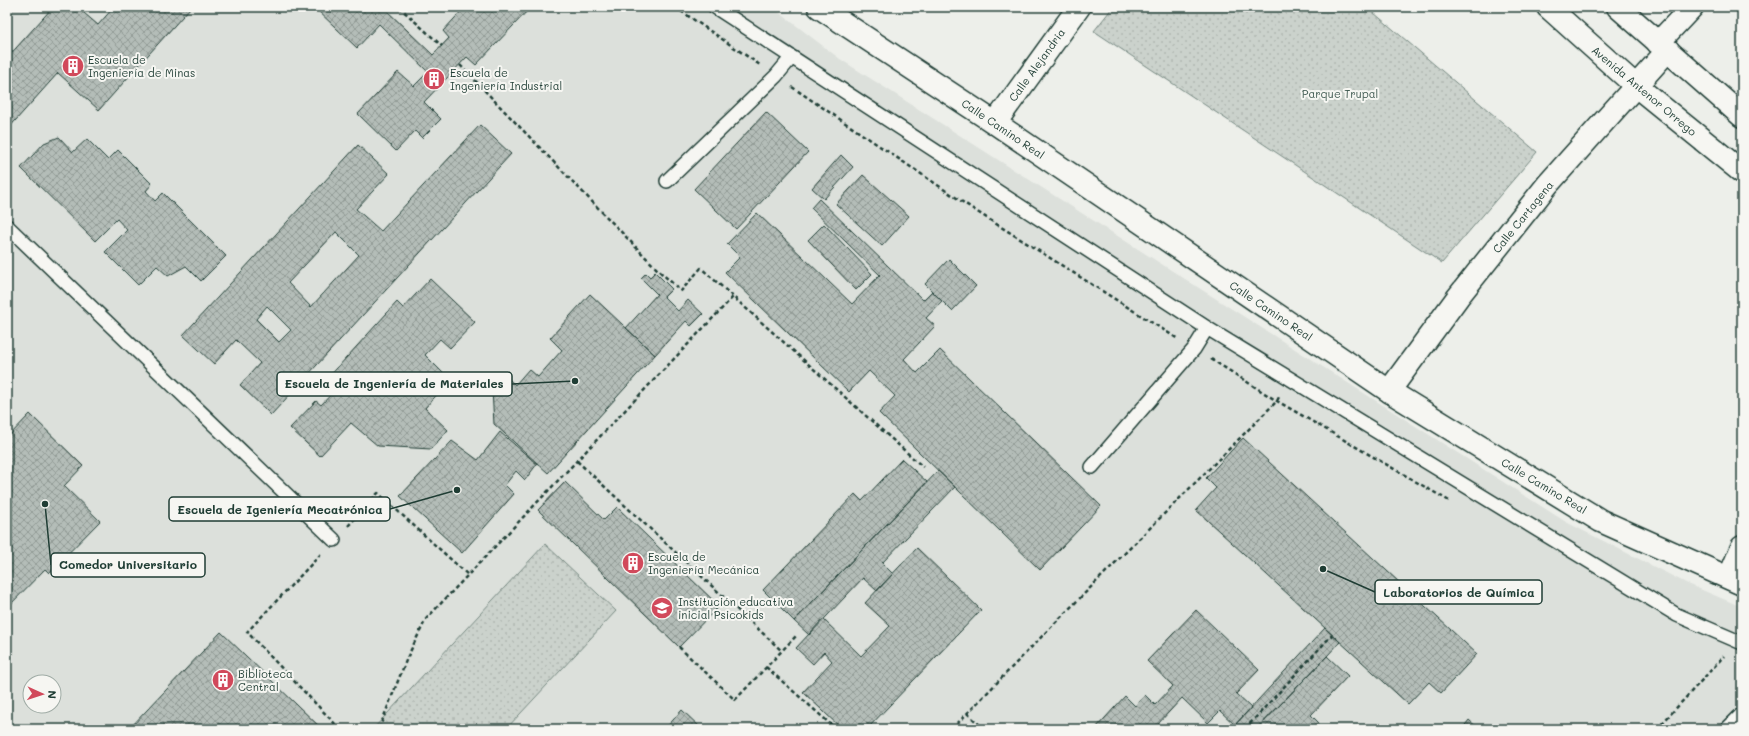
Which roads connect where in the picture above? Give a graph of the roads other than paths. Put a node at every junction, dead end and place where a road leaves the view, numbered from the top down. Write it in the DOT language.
graph roads {
  1 [pos="715,7"];
  2 [pos="819,7"];
  3 [pos="1079,7"];
  4 [pos="1548,7"];
  5 [pos="1618,7"];
  6 [pos="1692,7"];
  7 [pos="1663,47"];
  8 [pos="791,58"];
  9 [pos="1636,86"];
  10 [pos="1742,116"];
  11 [pos="995,123"];
  12 [pos="1742,172"];
  13 [pos="667,181"];
  14 [pos="7,226"];
  15 [pos="1207,328"];
  16 [pos="1389,391"];
  17 [pos="1092,467"];
  18 [pos="334,540"];
  19 [pos="1742,547"];
  20 [pos="1735,581"];
  21 [pos="1742,643"];
  22 [pos="1742,714"];
  23 [pos="1727,729"];
  1 -- 8 [label="lane"];
  2 -- 11 [label="street, Calle Camino Real"];
  3 -- 11 [label="street, Calle Alejandria"];
  4 -- 9 [label="street, Avenida Antenor Orrego"];
  5 -- 7 [label="street"];
  6 -- 7 [label="street, Calle Cartagena"];
  7 -- 9 [label="street, Calle Cartagena"];
  7 -- 10 [label="street"];
  8 -- 13 [label="lane"];
  8 -- 15 [label="lane"];
  9 -- 12 [label="street, Avenida Antenor Orrego"];
  9 -- 16 [label="street, Calle Cartagena"];
  11 -- 16 [label="street, Calle Camino Real"];
  14 -- 18 [label="lane"];
  15 -- 17 [label="lane"];
  15 -- 21 [label="lane"];
  16 -- 20 [label="street, Calle Camino Real"];
  19 -- 20 [label="street"];
  22 -- 23 [label="lane"];
}
